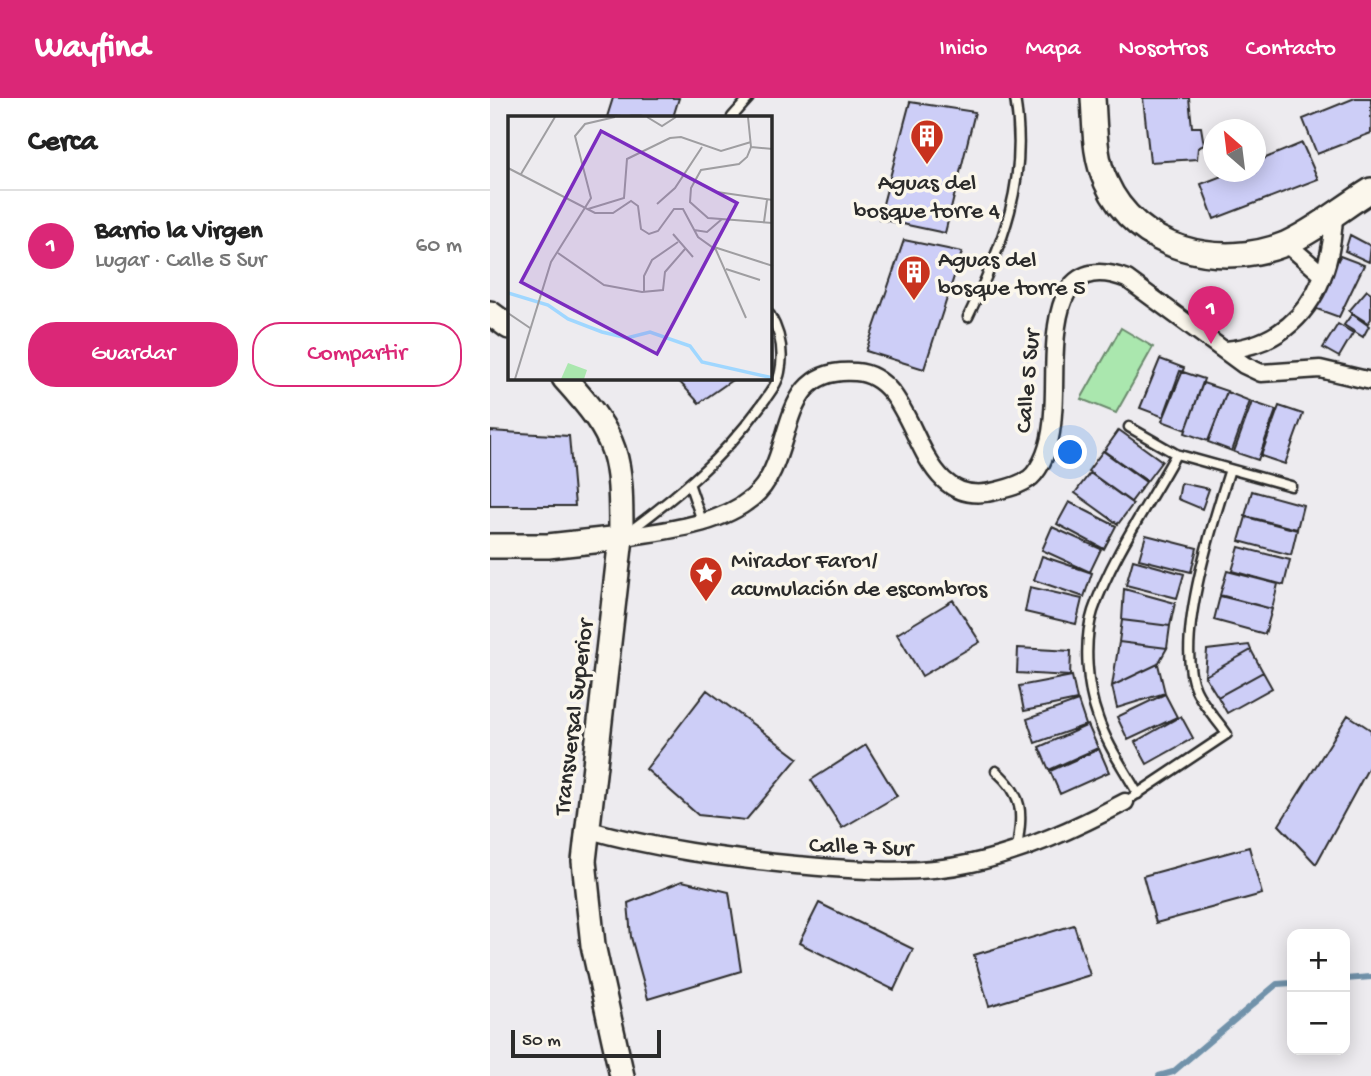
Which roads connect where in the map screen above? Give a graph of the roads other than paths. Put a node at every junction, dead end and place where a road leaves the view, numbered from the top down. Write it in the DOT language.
graph roads {
  1 [pos="749,98"];
  2 [pos="1015,98"];
  3 [pos="1093,98"];
  4 [pos="733,116"];
  5 [pos="1371,190"];
  6 [pos="1334,214"];
  7 [pos="1286,243"];
  8 [pos="1323,275"];
  9 [pos="490,313"];
  10 [pos="968,317"];
  11 [pos="772,318"];
  12 [pos="508,326"];
  13 [pos="1226,350"];
  14 [pos="566,380"];
  15 [pos="1370,380"];
  16 [pos="1129,426"];
  17 [pos="1176,454"];
  18 [pos="1230,469"];
  19 [pos="690,486"];
  20 [pos="1291,486"];
  21 [pos="702,522"];
  22 [pos="621,538"];
  23 [pos="490,546"];
  24 [pos="996,771"];
  25 [pos="1132,798"];
  26 [pos="586,829"];
  27 [pos="1017,851"];
  28 [pos="622,1076"];
  1 -- 4 [label="lane"];
  2 -- 10 [label="lane"];
  3 -- 7 [label="main road"];
  5 -- 6 [label="main road"];
  6 -- 7 [label="main road"];
  6 -- 8 [label="street"];
  7 -- 8 [label="street"];
  8 -- 13 [label="street"];
  9 -- 12 [label="main road"];
  11 -- 19 [label="lane"];
  13 -- 15 [label="street, Calle 5 Sur"];
  13 -- 21 [label="street, Calle 5 Sur"];
  14 -- 22 [label="main road, Transversal Superior"];
  16 -- 17 [label="lane"];
  17 -- 18 [label="lane"];
  17 -- 25 [label="lane"];
  18 -- 20 [label="lane"];
  18 -- 25 [label="lane"];
  19 -- 21 [label="lane"];
  19 -- 22 [label="lane"];
  21 -- 22 [label="street, Calle 5 Sur"];
  22 -- 23 [label="main road, Calle 5 Sur"];
  22 -- 26 [label="main road, Transversal Superior"];
  24 -- 27 [label="lane"];
  25 -- 27 [label="street, Calle 7 Sur"];
  26 -- 27 [label="street, Calle 7 Sur"];
  26 -- 28 [label="main road, Transversal Superior"];
}
